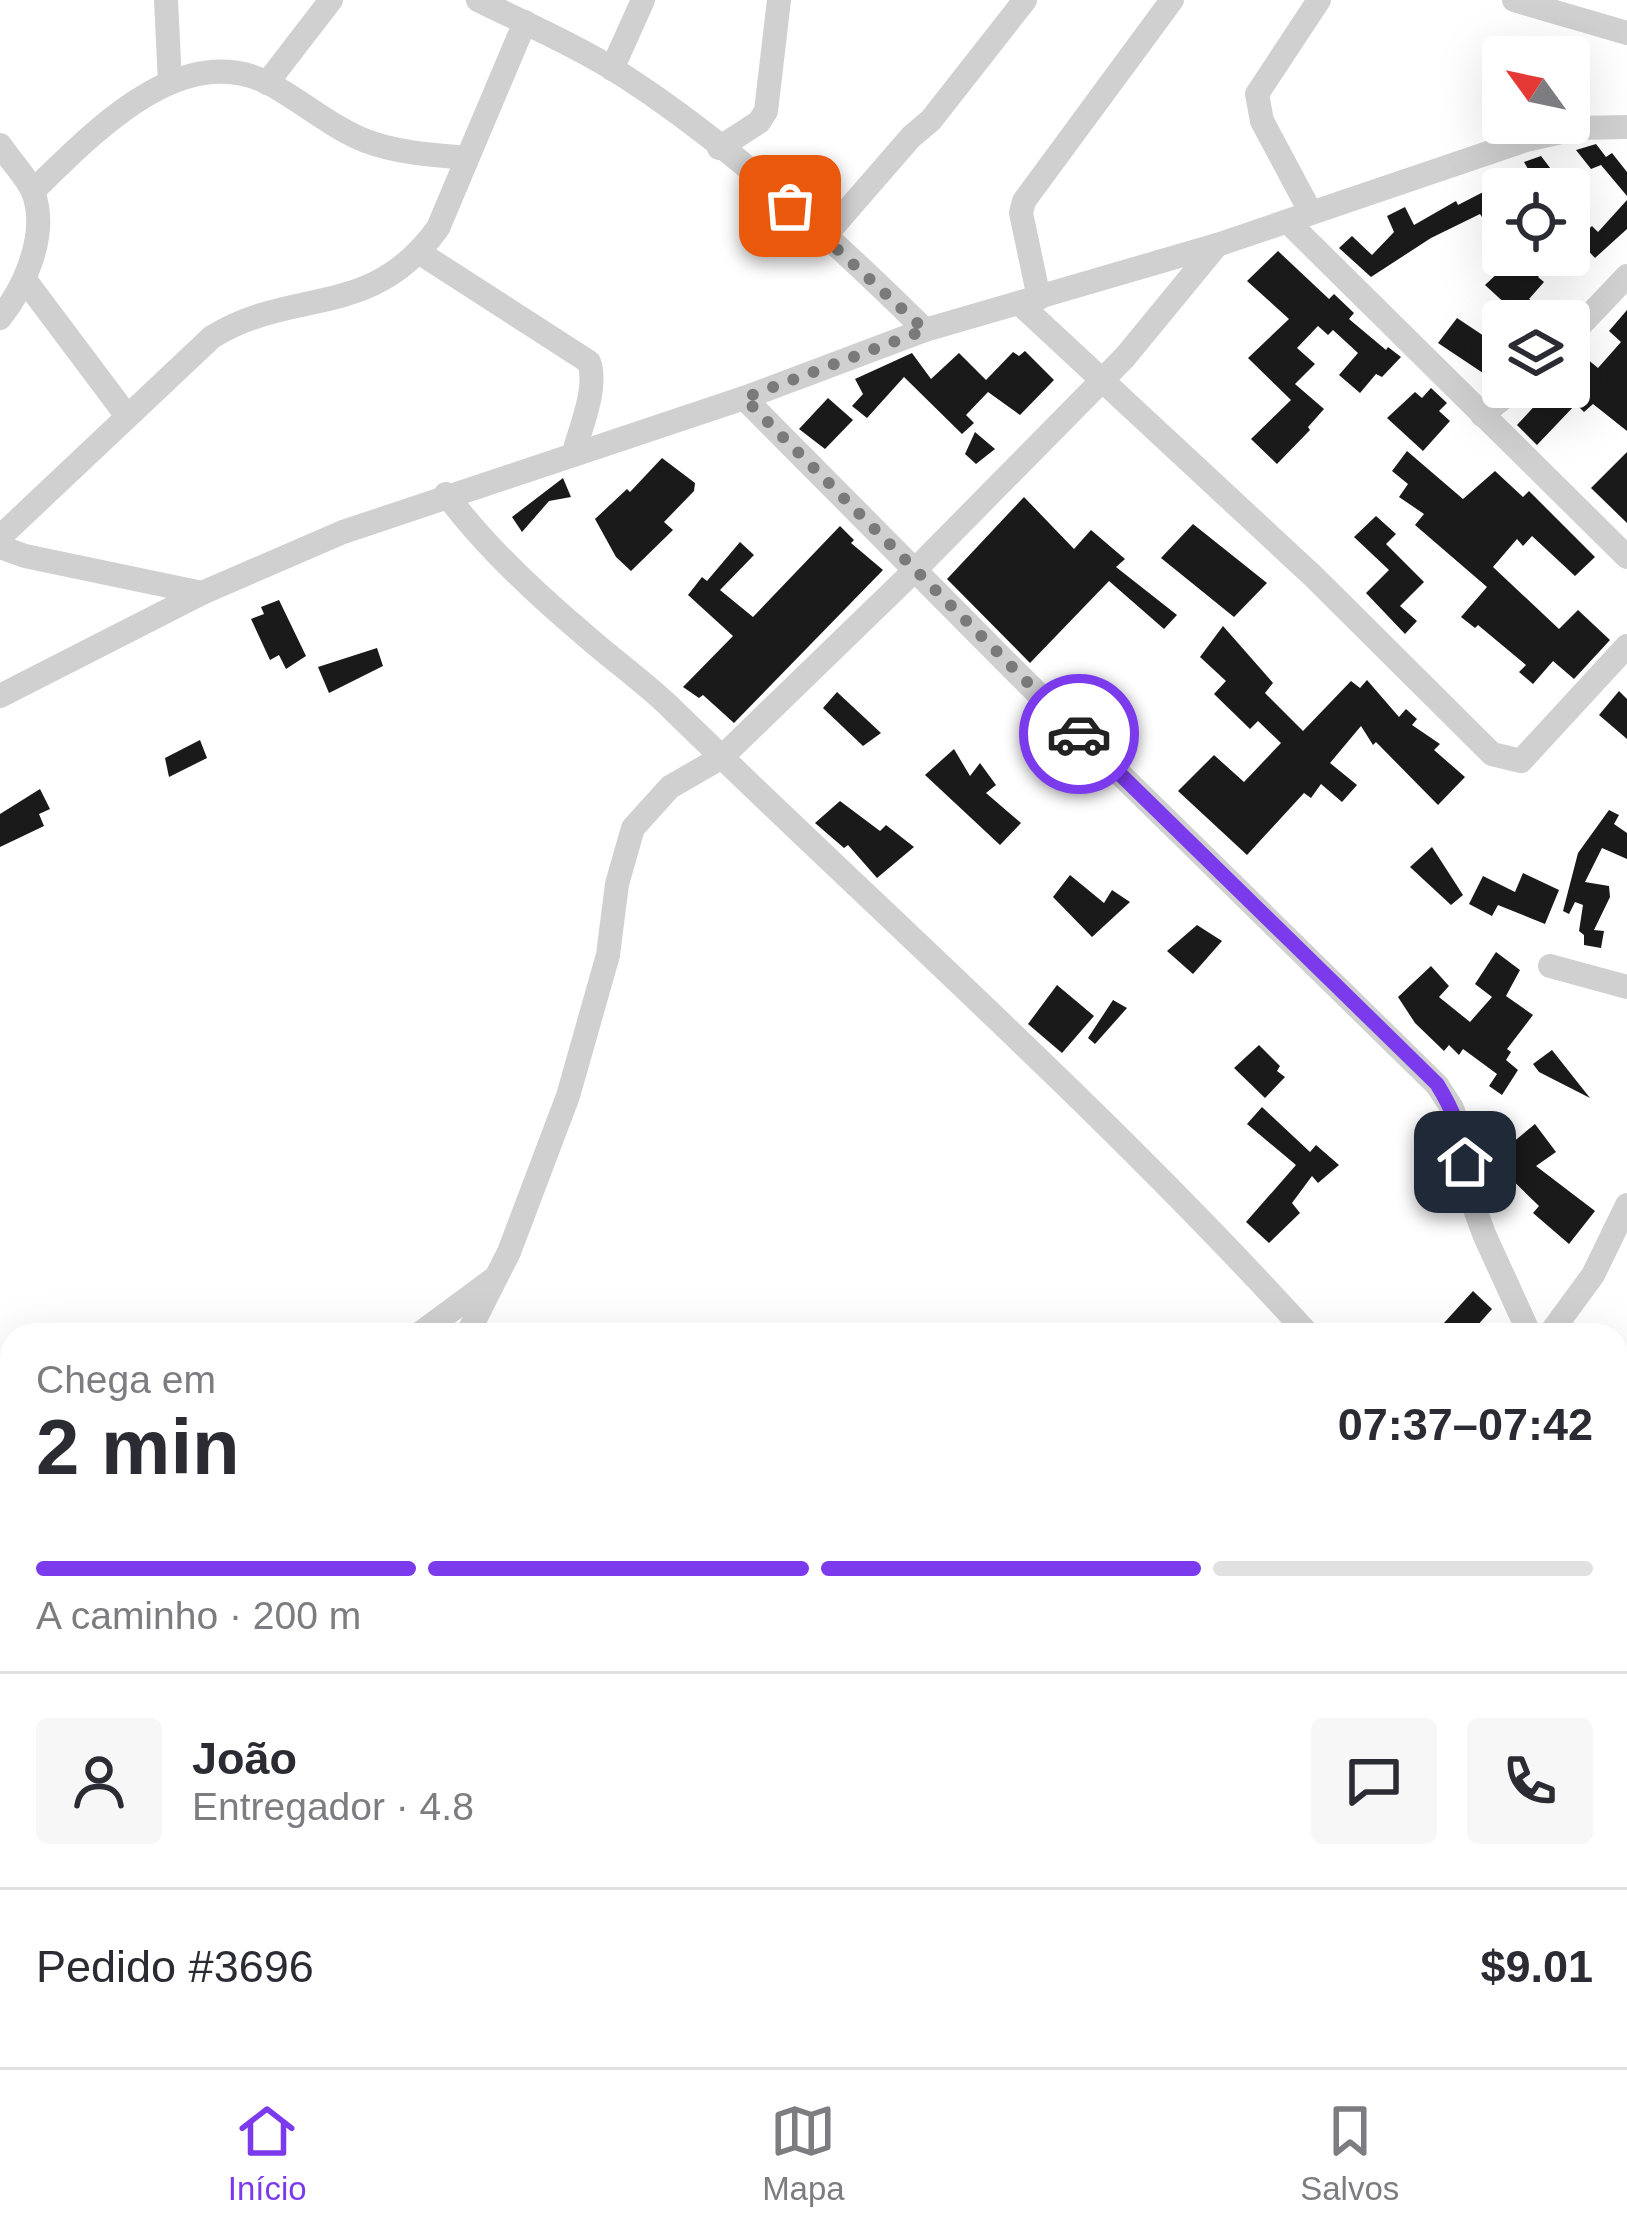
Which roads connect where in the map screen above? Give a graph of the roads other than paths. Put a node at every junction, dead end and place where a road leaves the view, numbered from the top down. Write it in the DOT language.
graph roads {
  1 [pos="166,0"];
  2 [pos="331,0"];
  3 [pos="643,0"];
  4 [pos="778,0"];
  5 [pos="1025,0"];
  6 [pos="1172,0"];
  7 [pos="1319,0"];
  8 [pos="1514,0"];
  9 [pos="484,2"];
  10 [pos="525,22"];
  11 [pos="1627,33"];
  12 [pos="612,69"];
  13 [pos="267,82"];
  14 [pos="170,83"];
  15 [pos="1627,127"];
  16 [pos="0,145"];
  17 [pos="719,148"];
  18 [pos="467,158"];
  19 [pos="33,191"];
  20 [pos="1300,218"];
  21 [pos="825,236"];
  22 [pos="1217,245"];
  23 [pos="420,253"];
  24 [pos="1627,276"];
  25 [pos="26,280"];
  26 [pos="1029,301"];
  27 [pos="1590,315"];
  28 [pos="0,318"];
  29 [pos="925,330"];
  30 [pos="1102,378"];
  31 [pos="744,398"];
  32 [pos="1491,408"];
  33 [pos="1482,415"];
  34 [pos="127,416"];
  35 [pos="574,452"];
  36 [pos="446,494"];
  37 [pos="0,537"];
  38 [pos="0,548"];
  39 [pos="1627,557"];
  40 [pos="914,571"];
  41 [pos="202,593"];
  42 [pos="1627,646"];
  43 [pos="0,696"];
  44 [pos="722,758"];
  45 [pos="1550,966"];
  46 [pos="1627,987"];
  47 [pos="1627,1205"];
  48 [pos="497,1276"];
  49 [pos="434,1323"];
  50 [pos="473,1323"];
  51 [pos="1298,1323"];
  52 [pos="1525,1323"];
  53 [pos="1558,1323"];
  1 -- 14 [label="street"];
  2 -- 13 [label="street"];
  3 -- 12 [label="street"];
  4 -- 17 [label="street"];
  5 -- 21 [label="street"];
  6 -- 26 [label="street"];
  7 -- 20 [label="street"];
  8 -- 11 [label="street"];
  9 -- 10 [label="street"];
  10 -- 12 [label="street"];
  10 -- 18 [label="street"];
  12 -- 17 [label="street"];
  13 -- 14 [label="street"];
  13 -- 18 [label="street"];
  14 -- 19 [label="street"];
  15 -- 20 [label="street"];
  16 -- 19 [label="street"];
  17 -- 21 [label="street"];
  18 -- 23 [label="street"];
  19 -- 25 [label="street"];
  20 -- 22 [label="street"];
  20 -- 33 [label="street"];
  21 -- 29 [label="street"];
  22 -- 26 [label="street"];
  22 -- 30 [label="street"];
  23 -- 34 [label="street"];
  23 -- 35 [label="street"];
  24 -- 27 [label="street"];
  25 -- 28 [label="street"];
  25 -- 34 [label="street"];
  26 -- 29 [label="street"];
  26 -- 30 [label="street"];
  29 -- 31 [label="street"];
  30 -- 40 [label="street"];
  30 -- 42 [label="street"];
  31 -- 35 [label="street"];
  31 -- 40 [label="street"];
  32 -- 33 [label="street"];
  33 -- 39 [label="street"];
  34 -- 37 [label="street"];
  35 -- 36 [label="street"];
  36 -- 41 [label="street"];
  36 -- 44 [label="street"];
  38 -- 41 [label="street"];
  40 -- 44 [label="street"];
  40 -- 52 [label="street"];
  41 -- 43 [label="street"];
  44 -- 48 [label="street"];
  44 -- 51 [label="street"];
  45 -- 46 [label="street"];
  47 -- 53 [label="street"];
  48 -- 49 [label="street"];
  48 -- 50 [label="street"];
}
